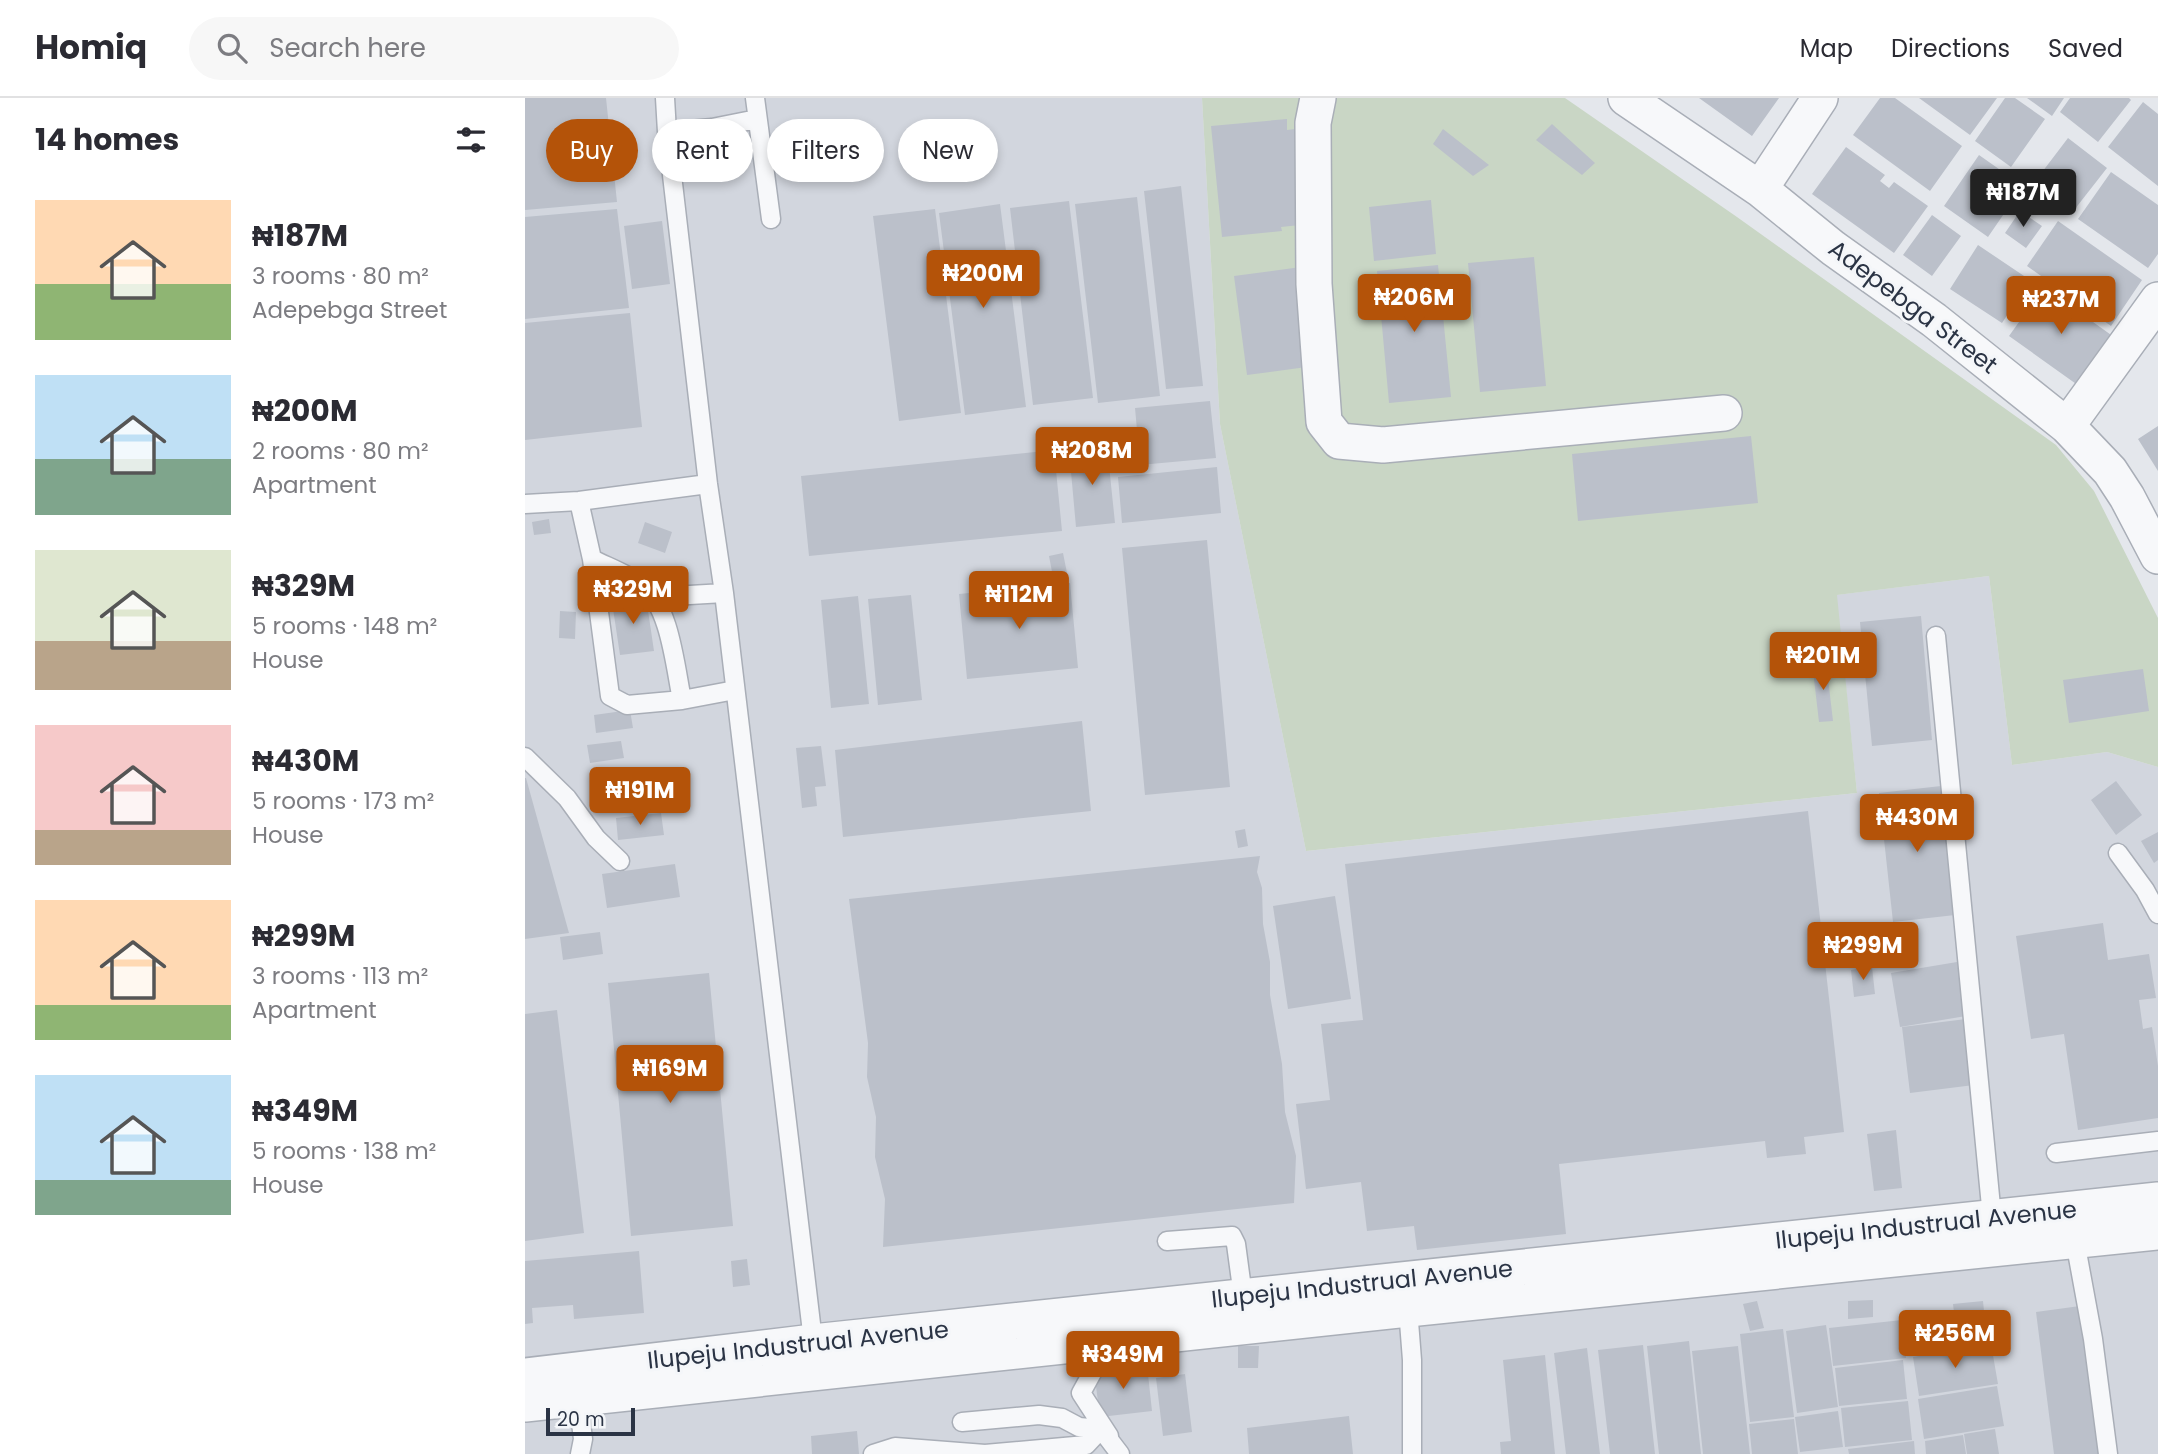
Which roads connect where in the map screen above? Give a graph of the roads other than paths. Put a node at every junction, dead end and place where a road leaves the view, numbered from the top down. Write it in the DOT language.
graph roads {
  1 [pos="665,98"];
  2 [pos="755,98"];
  3 [pos="1318,98"];
  4 [pos="1626,98"];
  5 [pos="1820,98"];
  6 [pos="666,119"];
  7 [pos="757,119"];
  8 [pos="753,120"];
  9 [pos="673,182"];
  10 [pos="1760,189"];
  11 [pos="771,219"];
  12 [pos="2158,300"];
  13 [pos="1724,413"];
  14 [pos="2067,426"];
  15 [pos="708,484"];
  16 [pos="579,501"];
  17 [pos="525,504"];
  18 [pos="2158,556"];
  19 [pos="592,559"];
  20 [pos="724,593"];
  21 [pos="655,597"];
  22 [pos="1935,636"];
  23 [pos="735,690"];
  24 [pos="682,700"];
  25 [pos="525,757"];
  26 [pos="2118,853"];
  27 [pos="620,861"];
  28 [pos="2158,914"];
  29 [pos="2158,1140"];
  30 [pos="2056,1153"];
  31 [pos="2158,1200"];
  32 [pos="1993,1217"];
  33 [pos="2158,1232"];
  34 [pos="1167,1241"];
  35 [pos="2074,1241"];
  36 [pos="1243,1296"];
  37 [pos="1408,1309"];
  38 [pos="1109,1342"];
  39 [pos="815,1358"];
  40 [pos="525,1376"];
  41 [pos="578,1398"];
  42 [pos="525,1404"];
  43 [pos="992,1419"];
  44 [pos="962,1422"];
  45 [pos="1101,1429"];
  46 [pos="999,1451"];
  47 [pos="580,1454"];
  48 [pos="873,1454"];
  49 [pos="1120,1454"];
  50 [pos="1412,1454"];
  51 [pos="2108,1454"];
  1 -- 6 [label="lane"];
  2 -- 7 [label="lane"];
  3 -- 13 [label="street"];
  4 -- 10 [label="street, Adepebga Street"];
  5 -- 10 [label="street"];
  7 -- 8 [label="lane"];
  7 -- 11 [label="lane"];
  9 -- 15 [label="lane"];
  10 -- 14 [label="street, Adepebga Street"];
  12 -- 14 [label="street"];
  14 -- 18 [label="street, Adepebga Street"];
  15 -- 16 [label="lane"];
  15 -- 20 [label="lane"];
  16 -- 17 [label="lane"];
  16 -- 19 [label="lane"];
  19 -- 21 [label="lane"];
  19 -- 24 [label="lane"];
  20 -- 21 [label="lane"];
  20 -- 23 [label="lane"];
  21 -- 24 [label="lane"];
  22 -- 32 [label="lane"];
  23 -- 24 [label="lane"];
  23 -- 39 [label="lane"];
  25 -- 27 [label="lane"];
  26 -- 28 [label="lane"];
  29 -- 30 [label="lane"];
  31 -- 32 [label="street, Ilupeju Industrual Avenue"];
  32 -- 36 [label="street, Ilupeju Industrual Avenue"];
  33 -- 35 [label="street, Ilupeju Industrual Avenue"];
  34 -- 36 [label="lane"];
  35 -- 37 [label="street, Ilupeju Industrual Avenue"];
  35 -- 51 [label="lane"];
  36 -- 39 [label="street, Ilupeju Industrual Avenue"];
  37 -- 38 [label="street, Ilupeju Industrual Avenue"];
  37 -- 50 [label="lane"];
  38 -- 39 [label="street, Ilupeju Industrual Avenue"];
  38 -- 49 [label="lane"];
  39 -- 40 [label="street, Ilupeju Industrual Avenue"];
  39 -- 41 [label="street, Ilupeju Industrual Avenue"];
  41 -- 42 [label="street, Ilupeju Industrual Avenue"];
  41 -- 47 [label="lane"];
  43 -- 44 [label="lane"];
  43 -- 45 [label="lane"];
  43 -- 46 [label="lane"];
  45 -- 46 [label="lane"];
  45 -- 49 [label="lane"];
  46 -- 48 [label="lane"];
}
